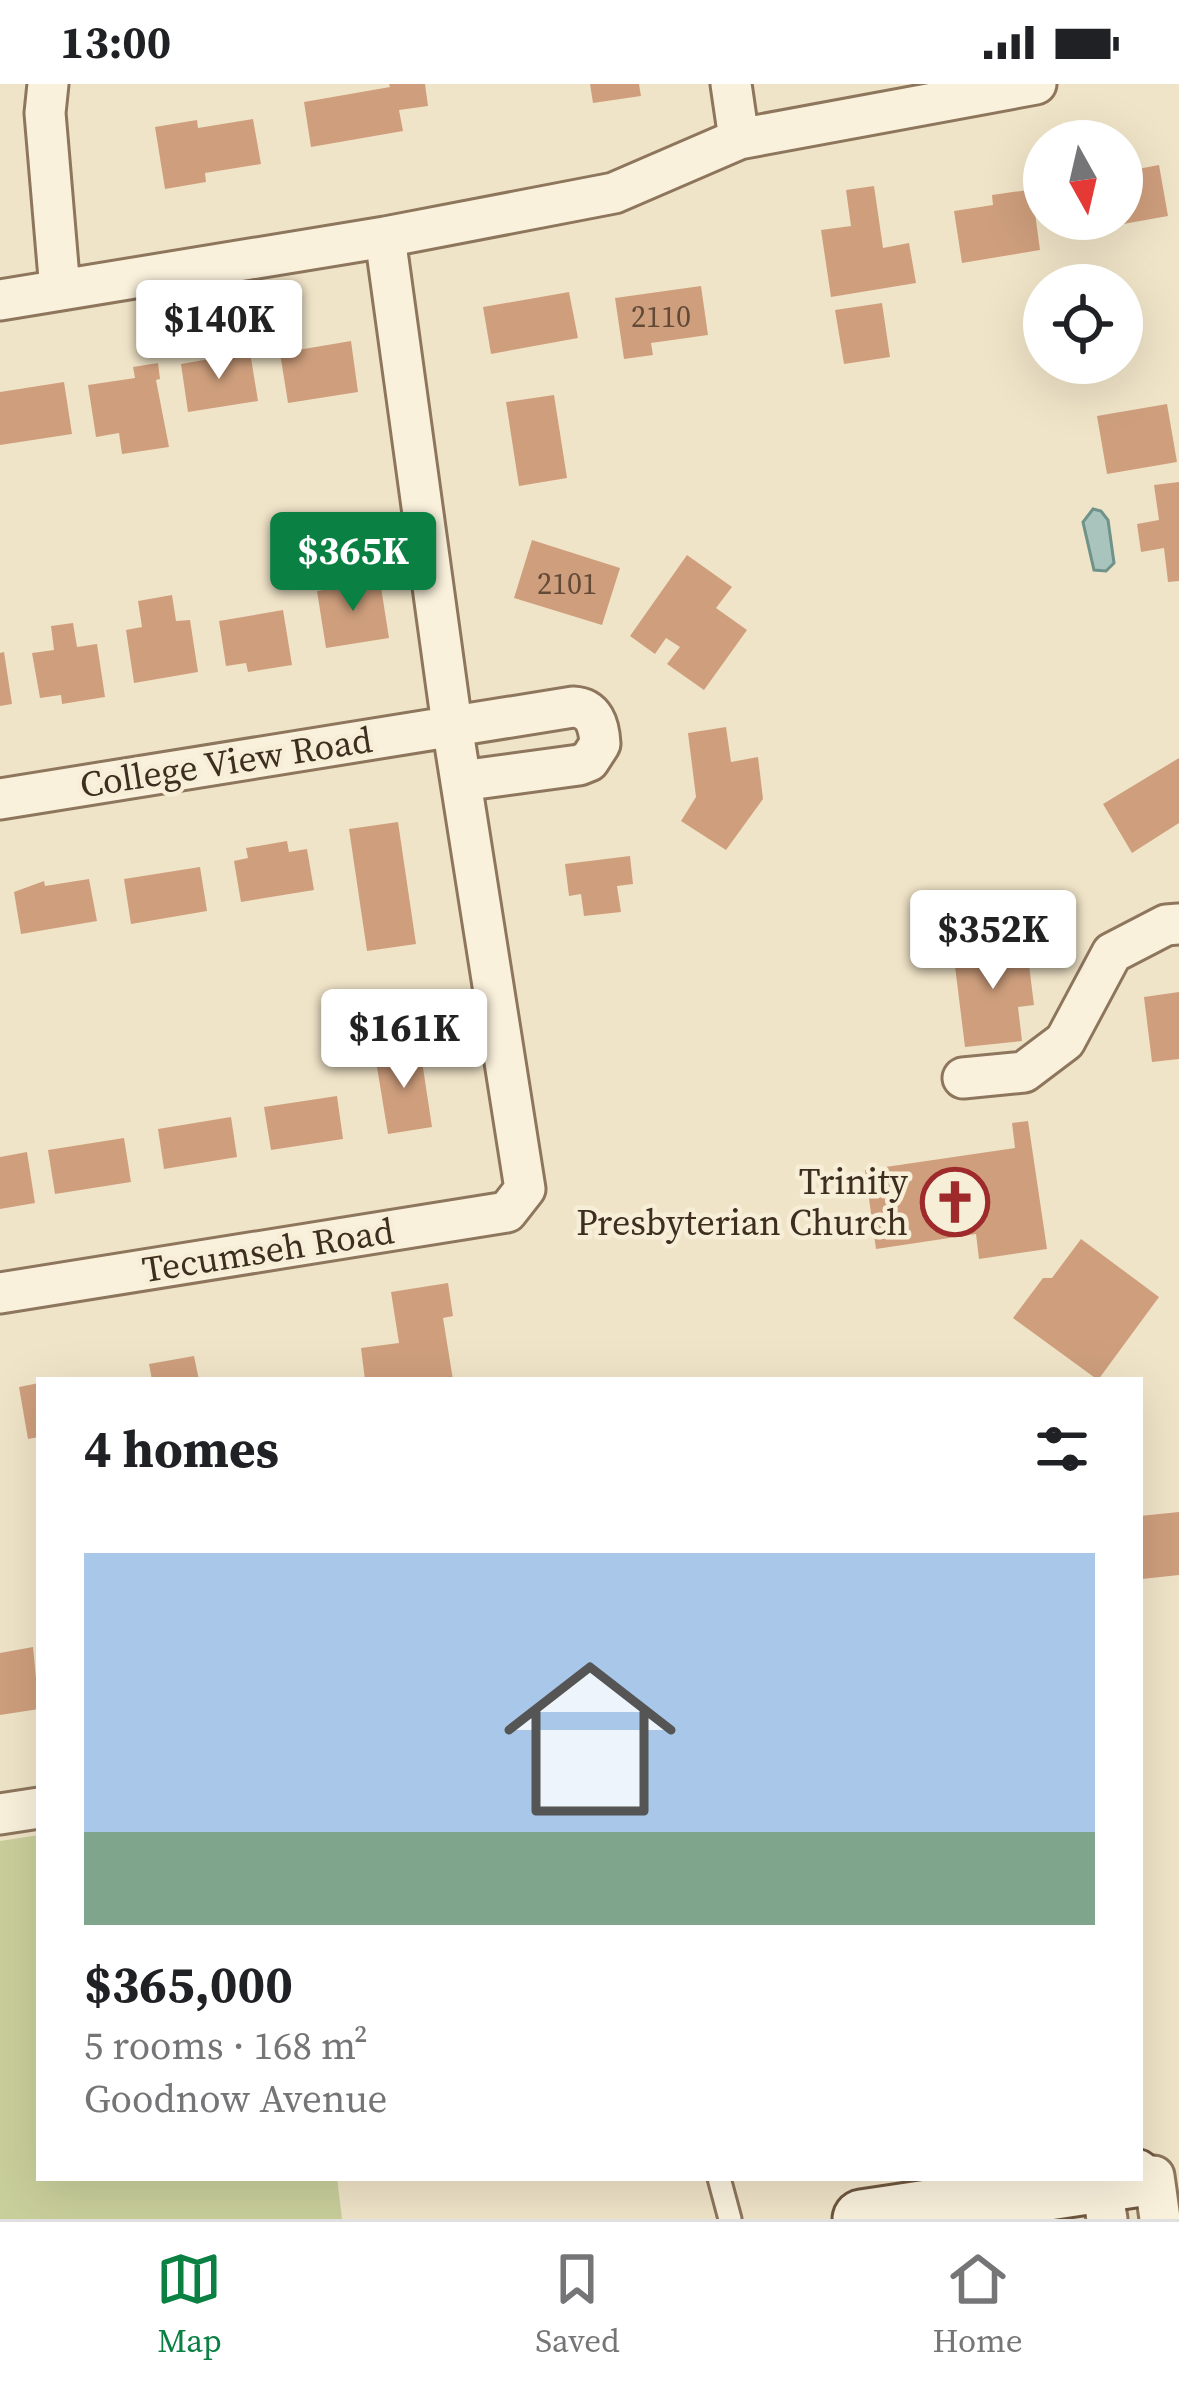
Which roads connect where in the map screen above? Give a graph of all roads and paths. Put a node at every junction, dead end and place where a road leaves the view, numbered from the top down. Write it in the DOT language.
graph roads {
  1 [pos="48,84"];
  2 [pos="731,84"];
  3 [pos="1036,84"];
  4 [pos="739,139"];
  5 [pos="385,238"];
  6 [pos="60,290"];
  7 [pos="0,300"];
  8 [pos="452,725"];
  9 [pos="461,781"];
  10 [pos="0,800"];
  11 [pos="1179,924"];
  12 [pos="963,1078"];
  13 [pos="0,1293"];
  14 [pos="36,1808"];
  15 [pos="0,1814"];
  16 [pos="720,2181"];
  17 [pos="1139,2189"];
  18 [pos="730,2219"];
  19 [pos="862,2219"];
  1 -- 6 [label="street"];
  2 -- 4 [label="street"];
  3 -- 4 [label="street"];
  4 -- 5 [label="street"];
  5 -- 6 [label="street"];
  5 -- 8 [label="street"];
  6 -- 7 [label="street"];
  8 -- 9 [label="street"];
  8 -- 9 [label="street, College View Road"];
  8 -- 10 [label="street, College View Road"];
  9 -- 13 [label="street, Tecumseh Road"];
  11 -- 12 [label="street"];
  14 -- 15 [label="street"];
  16 -- 18 [label="lane"];
  17 -- 19 [label="street"];
}
